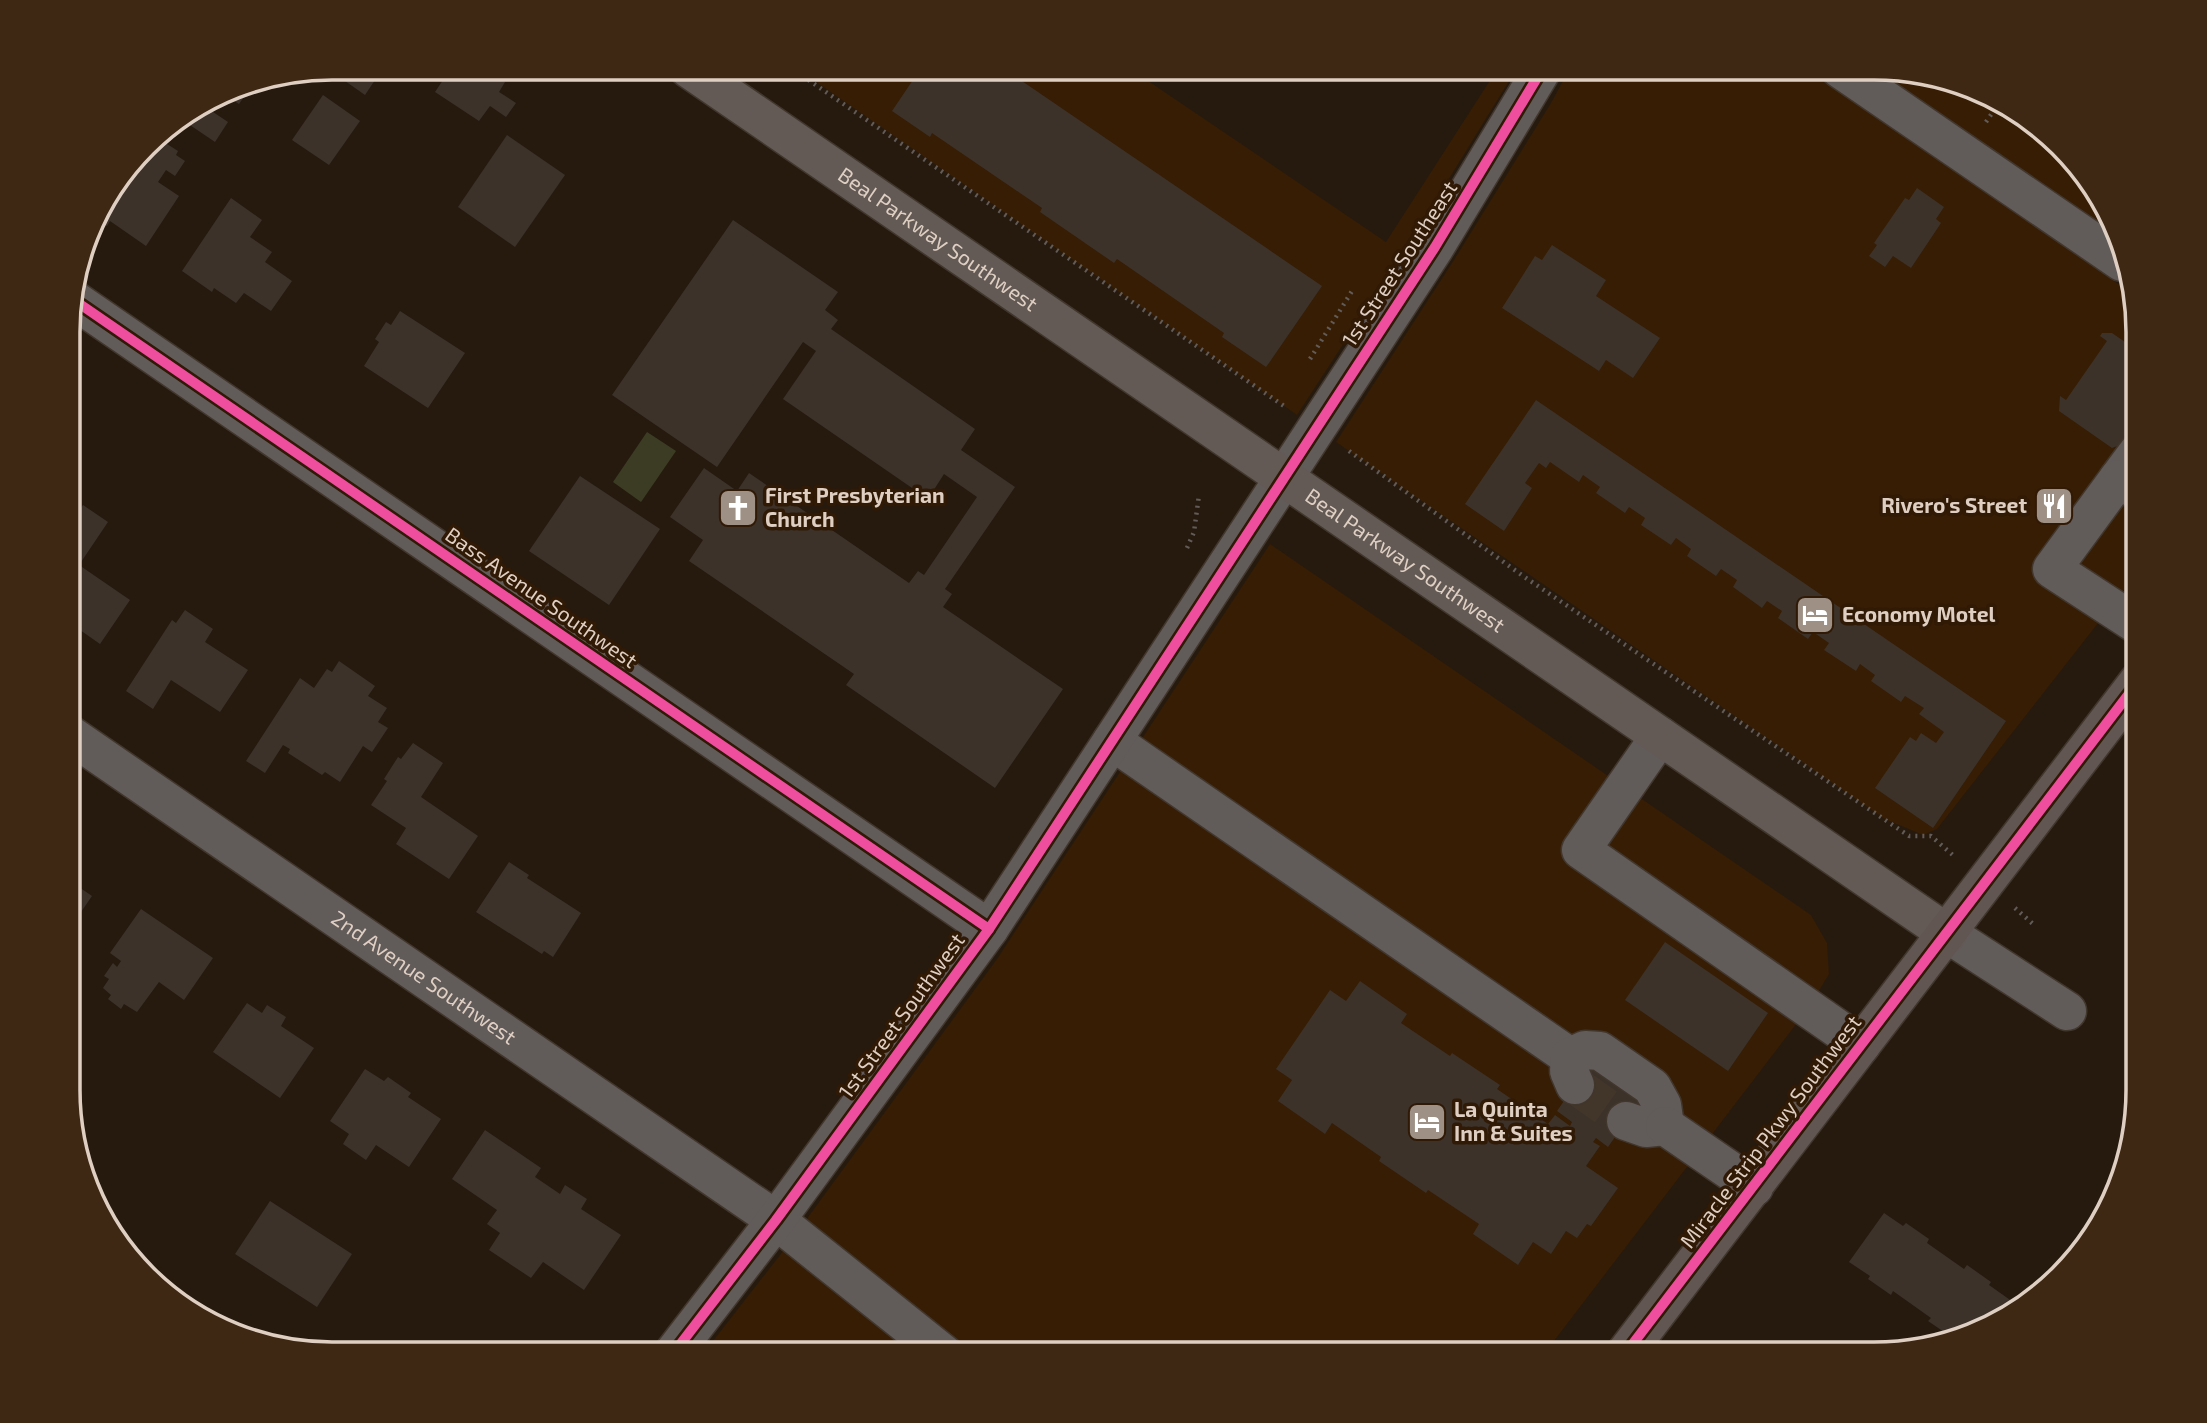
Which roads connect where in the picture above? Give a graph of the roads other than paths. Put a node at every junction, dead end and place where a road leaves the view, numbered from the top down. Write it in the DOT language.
graph roads {
  1 [pos="705,80"];
  2 [pos="1536,80"];
  3 [pos="1857,80"];
  4 [pos="2115,257"];
  5 [pos="82,306"];
  6 [pos="1284,478"];
  7 [pos="2126,480"];
  8 [pos="2126,617"];
  9 [pos="2126,698"];
  10 [pos="1660,736"];
  11 [pos="80,741"];
  12 [pos="1112,741"];
  13 [pos="989,929"];
  14 [pos="1948,934"];
  15 [pos="2067,1011"];
  16 [pos="1861,1045"];
  17 [pos="1626,1121"];
  18 [pos="1665,1126"];
  19 [pos="1754,1186"];
  20 [pos="776,1220"];
  21 [pos="682,1342"];
  22 [pos="930,1342"];
  23 [pos="1634,1342"];
  1 -- 6 [label="main road, Beal Parkway Southwest"];
  2 -- 6 [label="street, 1st Street Southeast"];
  3 -- 4 [label="street"];
  5 -- 13 [label="street, Bass Avenue Southwest"];
  6 -- 10 [label="main road, Beal Parkway Southwest"];
  6 -- 12 [label="street, 1st Street Southwest"];
  7 -- 8 [label="street"];
  9 -- 14 [label="highway, Miracle Strip Pkwy Southwest"];
  10 -- 14 [label="main road, Beal Parkway Southwest"];
  10 -- 16 [label="street"];
  11 -- 20 [label="street, 2nd Avenue Southwest"];
  12 -- 13 [label="street, 1st Street Southwest"];
  12 -- 18 [label="street"];
  13 -- 20 [label="street, 1st Street Southwest"];
  14 -- 15 [label="street"];
  14 -- 16 [label="highway, Miracle Strip Pkwy Southwest"];
  16 -- 19 [label="highway, Miracle Strip Pkwy Southwest"];
  17 -- 18 [label="street"];
  18 -- 19 [label="street"];
  19 -- 23 [label="highway, Miracle Strip Pkwy Southwest"];
  20 -- 21 [label="street, 1st Street Southwest"];
  20 -- 22 [label="street, 2nd Avenue Southwest"];
}
